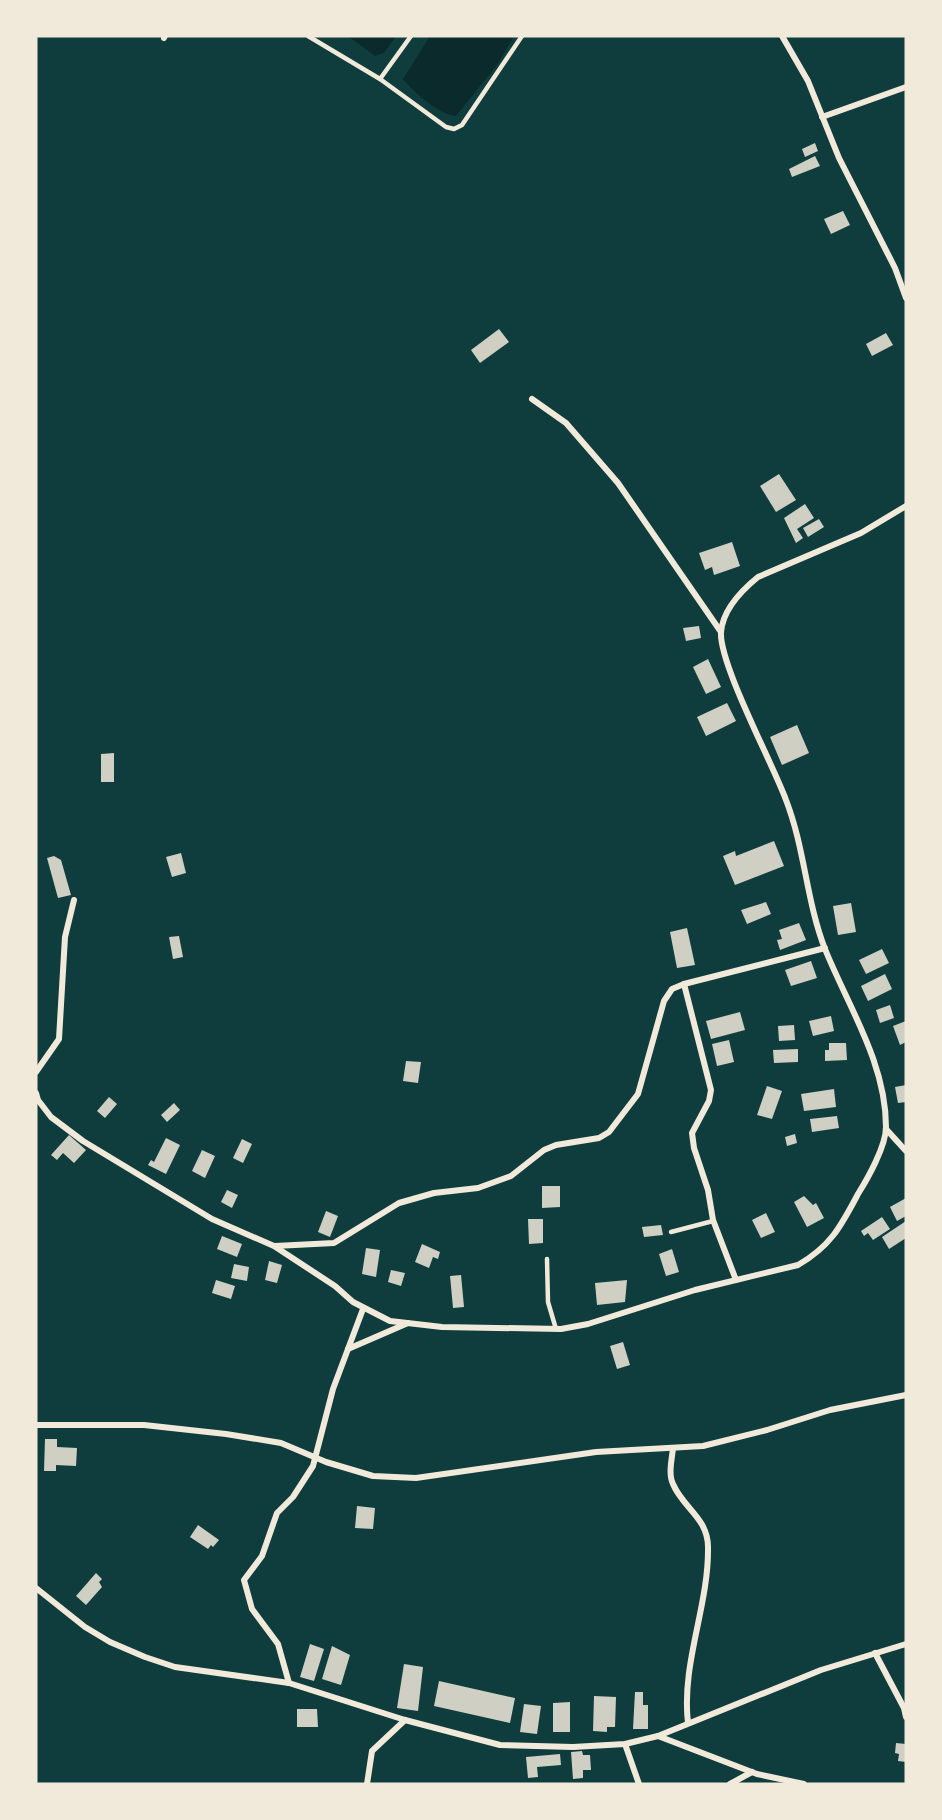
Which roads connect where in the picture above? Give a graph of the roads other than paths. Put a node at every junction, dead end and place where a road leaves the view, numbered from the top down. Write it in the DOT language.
graph roads {
  1 [pos="309,36"];
  2 [pos="411,36"];
  3 [pos="522,36"];
  4 [pos="782,36"];
  5 [pos="380,79"];
  6 [pos="906,87"];
  7 [pos="822,117"];
  8 [pos="906,298"];
  9 [pos="532,399"];
  10 [pos="906,506"];
  11 [pos="721,632"];
  12 [pos="74,900"];
  13 [pos="825,948"];
  14 [pos="684,984"];
  15 [pos="36,1072"];
  16 [pos="36,1092"];
  17 [pos="886,1129"];
  18 [pos="906,1151"];
  19 [pos="713,1221"];
  20 [pos="671,1232"];
  21 [pos="274,1246"];
  22 [pos="547,1259"];
  23 [pos="735,1280"];
  24 [pos="363,1309"];
  25 [pos="409,1323"];
  26 [pos="556,1329"];
  27 [pos="348,1349"];
  28 [pos="906,1395"];
  29 [pos="36,1425"];
  30 [pos="673,1448"];
  31 [pos="316,1458"];
  32 [pos="36,1588"];
  33 [pos="906,1644"];
  34 [pos="875,1653"];
  35 [pos="290,1683"];
  36 [pos="906,1717"];
  37 [pos="405,1720"];
  38 [pos="688,1723"];
  39 [pos="658,1736"];
  40 [pos="625,1744"];
  41 [pos="752,1772"];
  42 [pos="367,1784"];
  43 [pos="639,1784"];
  44 [pos="730,1784"];
  45 [pos="804,1784"];
  1 -- 5 [label="lane"];
  2 -- 5 [label="lane"];
  3 -- 5 [label="lane"];
  4 -- 7 [label="street"];
  6 -- 7 [label="street"];
  7 -- 8 [label="street"];
  9 -- 11 [label="street"];
  10 -- 11 [label="street"];
  11 -- 13 [label="street"];
  12 -- 15 [label="street"];
  13 -- 14 [label="street"];
  13 -- 17 [label="street"];
  14 -- 19 [label="street"];
  14 -- 21 [label="street"];
  16 -- 21 [label="street"];
  17 -- 18 [label="street"];
  17 -- 23 [label="street"];
  19 -- 20 [label="lane"];
  19 -- 23 [label="street"];
  21 -- 24 [label="street"];
  22 -- 26 [label="lane"];
  23 -- 26 [label="street"];
  24 -- 25 [label="street"];
  24 -- 27 [label="street"];
  25 -- 26 [label="street"];
  25 -- 27 [label="street"];
  27 -- 31 [label="street"];
  28 -- 30 [label="street"];
  29 -- 31 [label="street"];
  30 -- 31 [label="street"];
  30 -- 38 [label="street"];
  31 -- 35 [label="street"];
  32 -- 35 [label="street"];
  33 -- 34 [label="street"];
  34 -- 36 [label="street"];
  34 -- 38 [label="street"];
  35 -- 37 [label="street"];
  37 -- 40 [label="street"];
  37 -- 42 [label="street"];
  38 -- 39 [label="street"];
  39 -- 40 [label="street"];
  39 -- 41 [label="street"];
  40 -- 43 [label="street"];
  41 -- 44 [label="street"];
  41 -- 45 [label="street"];
}
